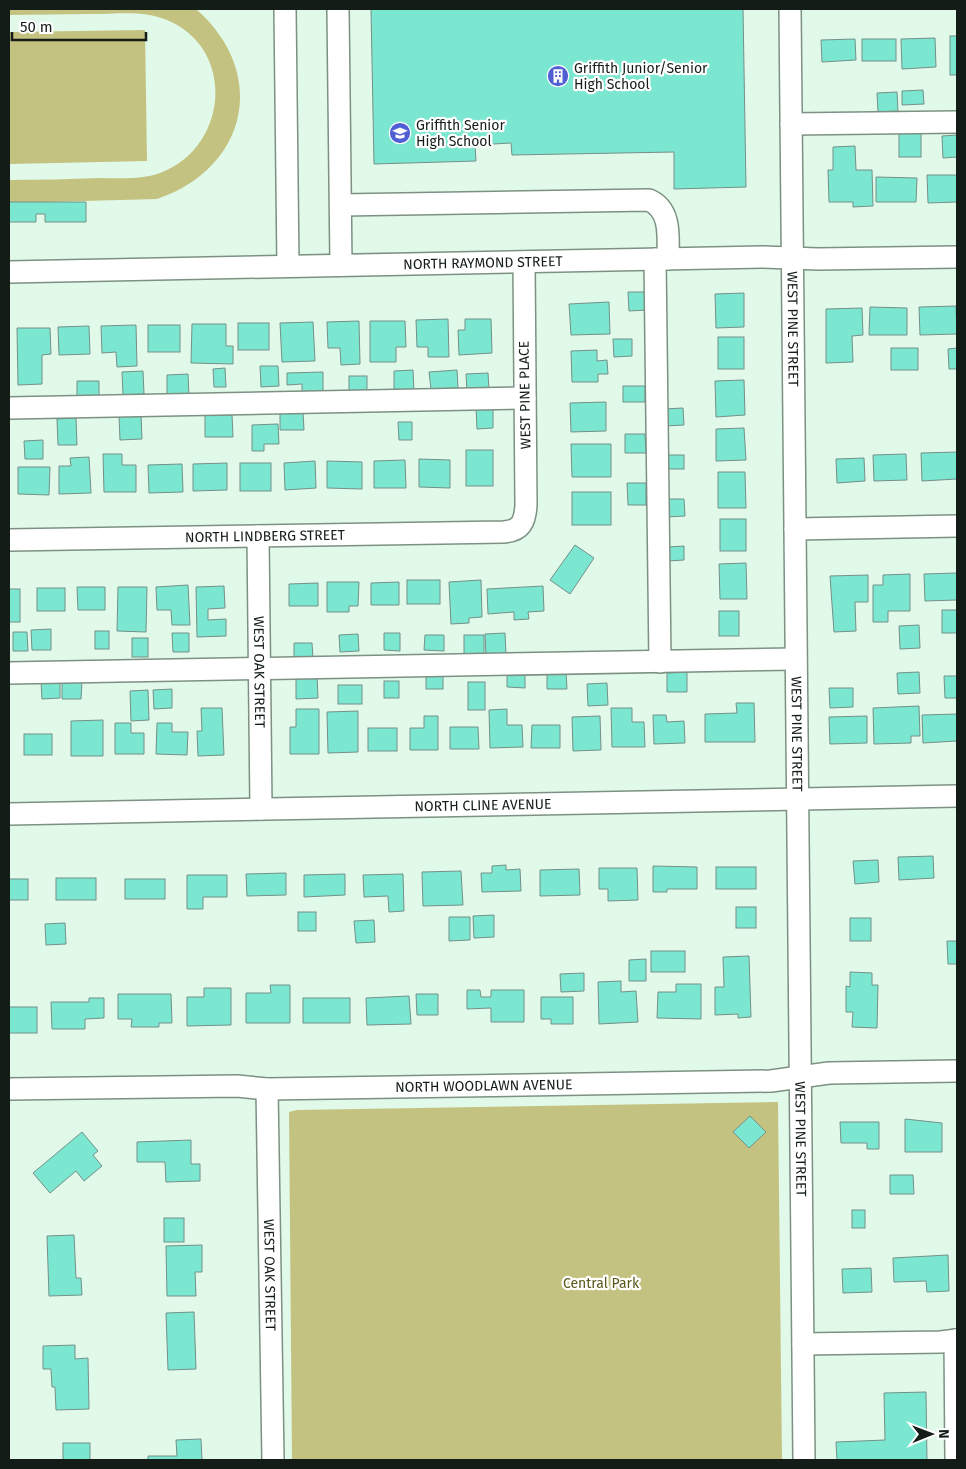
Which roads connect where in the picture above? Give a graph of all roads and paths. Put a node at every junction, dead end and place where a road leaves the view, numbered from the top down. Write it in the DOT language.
graph roads {
  1 [pos="285,9"];
  2 [pos="338,9"];
  3 [pos="790,9"];
  4 [pos="957,122"];
  5 [pos="791,124"];
  6 [pos="341,205"];
  7 [pos="957,257"];
  8 [pos="793,258"];
  9 [pos="661,259"];
  10 [pos="524,262"];
  11 [pos="341,265"];
  12 [pos="288,266"];
  13 [pos="9,272"];
  14 [pos="525,398"];
  15 [pos="9,408"];
  16 [pos="957,526"];
  17 [pos="520,527"];
  18 [pos="795,529"];
  19 [pos="258,536"];
  20 [pos="9,540"];
  21 [pos="796,659"];
  22 [pos="660,662"];
  23 [pos="259,669"];
  24 [pos="9,673"];
  25 [pos="957,796"];
  26 [pos="798,799"];
  27 [pos="261,809"];
  28 [pos="9,814"];
  29 [pos="957,1071"];
  30 [pos="801,1077"];
  31 [pos="9,1089"];
  32 [pos="268,1089"];
  33 [pos="956,1340"];
  34 [pos="803,1344"];
  35 [pos="273,1460"];
  36 [pos="804,1460"];
  37 [pos="956,1460"];
  1 -- 12 [label="street"];
  2 -- 6 [label="street"];
  3 -- 5 [label="street, WEST PINE STREET"];
  4 -- 5 [label="street"];
  5 -- 8 [label="street, WEST PINE STREET"];
  6 -- 9 [label="street"];
  6 -- 11 [label="street"];
  7 -- 8 [label="street, NORTH RAYMOND STREET"];
  8 -- 9 [label="street, NORTH RAYMOND STREET"];
  8 -- 18 [label="street, WEST PINE STREET"];
  9 -- 10 [label="street, NORTH RAYMOND STREET"];
  9 -- 22 [label="street"];
  10 -- 11 [label="street, NORTH RAYMOND STREET"];
  10 -- 14 [label="street, WEST PINE PLACE"];
  11 -- 12 [label="street, NORTH RAYMOND STREET"];
  12 -- 13 [label="street, NORTH RAYMOND STREET"];
  14 -- 15 [label="street"];
  14 -- 17 [label="street, WEST PINE PLACE"];
  16 -- 18 [label="street"];
  17 -- 19 [label="street, NORTH LINDBERG STREET"];
  18 -- 21 [label="street, WEST PINE STREET"];
  19 -- 20 [label="street, NORTH LINDBERG STREET"];
  19 -- 23 [label="street, WEST OAK STREET"];
  21 -- 22 [label="street"];
  21 -- 26 [label="street, WEST PINE STREET"];
  22 -- 23 [label="street"];
  23 -- 24 [label="street"];
  23 -- 27 [label="street, WEST OAK STREET"];
  25 -- 26 [label="street, NORTH CLINE AVENUE"];
  26 -- 27 [label="street, NORTH CLINE AVENUE"];
  26 -- 30 [label="street, WEST PINE STREET"];
  27 -- 28 [label="street, NORTH CLINE AVENUE"];
  29 -- 30 [label="street, NORTH WOODLAWN AVENUE"];
  30 -- 32 [label="street, NORTH WOODLAWN AVENUE"];
  30 -- 34 [label="street, WEST PINE STREET"];
  31 -- 32 [label="street, NORTH WOODLAWN AVENUE"];
  32 -- 35 [label="street, WEST OAK STREET"];
  33 -- 34 [label="street"];
  33 -- 37 [label="street"];
  34 -- 36 [label="street, WEST PINE STREET"];
}
